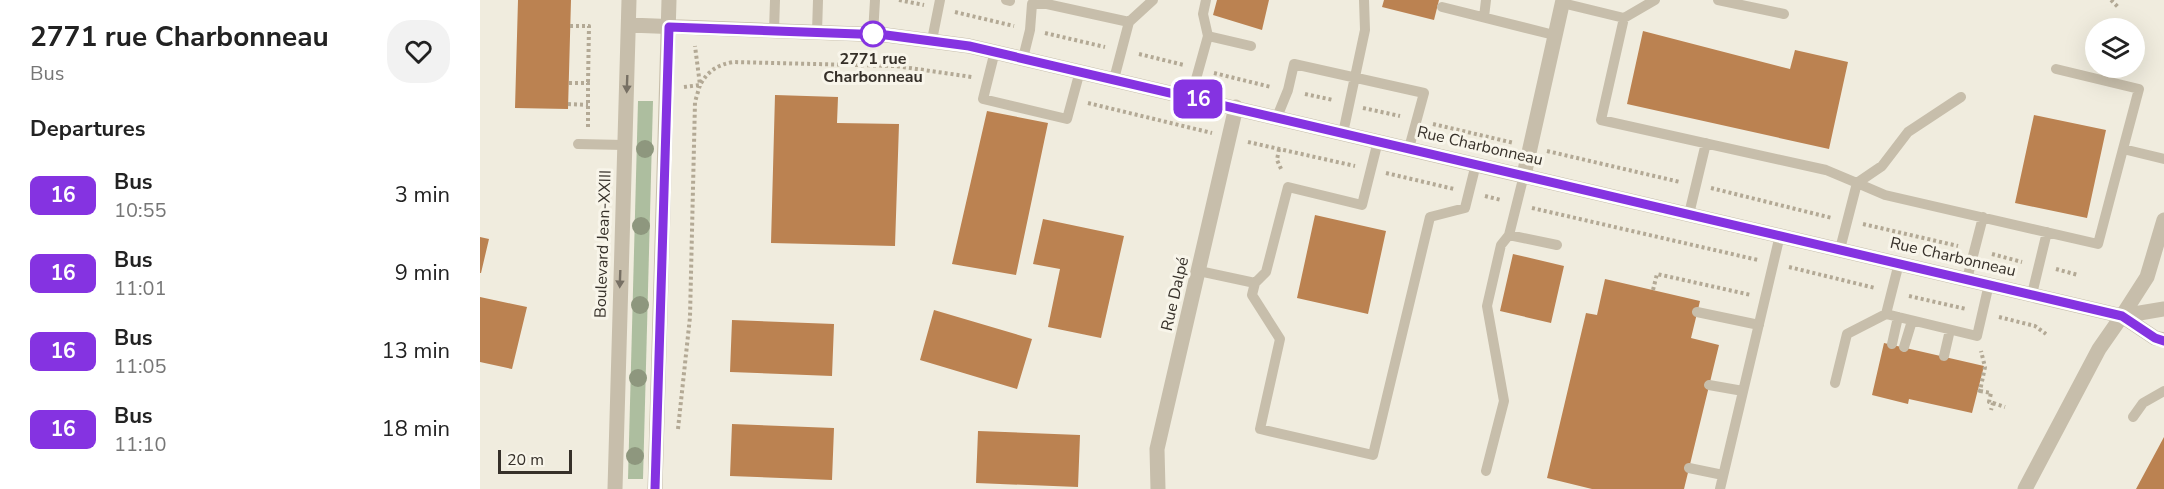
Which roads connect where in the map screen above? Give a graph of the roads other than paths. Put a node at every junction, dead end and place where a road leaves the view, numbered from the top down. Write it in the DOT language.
graph roads {
  1 [pos="629,0"];
  2 [pos="669,0"];
  3 [pos="775,0"];
  4 [pos="818,0"];
  5 [pos="875,0"];
  6 [pos="940,0"];
  7 [pos="1153,0"];
  8 [pos="1206,0"];
  9 [pos="1364,0"];
  10 [pos="1486,0"];
  11 [pos="1655,0"];
  12 [pos="1718,0"];
  13 [pos="1032,2"];
  14 [pos="1562,2"];
  15 [pos="1442,7"];
  16 [pos="1784,14"];
  17 [pos="1484,17"];
  18 [pos="1624,18"];
  19 [pos="1129,22"];
  20 [pos="629,25"];
  21 [pos="669,27"];
  22 [pos="774,31"];
  23 [pos="817,32"];
  24 [pos="873,34"];
  25 [pos="1554,35"];
  26 [pos="1208,36"];
  27 [pos="932,40"];
  28 [pos="1251,46"];
  29 [pos="995,51"];
  30 [pos="1023,58"];
  31 [pos="2056,69"];
  32 [pos="1080,71"];
  33 [pos="1356,78"];
  34 [pos="1114,79"];
  35 [pos="1191,97"];
  36 [pos="1961,97"];
  37 [pos="1236,107"];
  38 [pos="1277,117"];
  39 [pos="1343,133"];
  40 [pos="1378,141"];
  41 [pos="1706,143"];
  42 [pos="578,144"];
  43 [pos="624,145"];
  44 [pos="1409,148"];
  45 [pos="2123,149"];
  46 [pos="2164,159"];
  47 [pos="1476,164"];
  48 [pos="1524,175"];
  49 [pos="1857,183"];
  50 [pos="1689,214"];
  51 [pos="1983,217"];
  52 [pos="2164,220"];
  53 [pos="2047,232"];
  54 [pos="1509,235"];
  55 [pos="1780,235"];
  56 [pos="1557,245"];
  57 [pos="1840,249"];
  58 [pos="1899,263"];
  59 [pos="1198,271"];
  60 [pos="1967,279"];
  61 [pos="1255,283"];
  62 [pos="1989,284"];
  63 [pos="2032,294"];
  64 [pos="2164,309"];
  65 [pos="1697,312"];
  66 [pos="1886,314"];
  67 [pos="2122,316"];
  68 [pos="1898,317"];
  69 [pos="1912,321"];
  70 [pos="1759,325"];
  71 [pos="1950,330"];
  72 [pos="2164,340"];
  73 [pos="1892,344"];
  74 [pos="1904,347"];
  75 [pos="1944,356"];
  76 [pos="1835,383"];
  77 [pos="1709,384"];
  78 [pos="1743,391"];
  79 [pos="2164,391"];
  80 [pos="2133,417"];
  81 [pos="1689,468"];
  82 [pos="1486,471"];
  83 [pos="1723,475"];
  84 [pos="615,489"];
  85 [pos="655,489"];
  86 [pos="1158,489"];
  87 [pos="1720,489"];
  88 [pos="2025,489"];
  1 -- 20 [label="street, Boulevard Jean-XXIII"];
  2 -- 21 [label="street"];
  3 -- 22 [label="lane"];
  4 -- 23 [label="lane"];
  5 -- 24 [label="lane"];
  6 -- 27 [label="lane"];
  7 -- 19 [label="lane"];
  8 -- 26 [label="lane"];
  9 -- 33 [label="lane"];
  10 -- 17 [label="lane"];
  11 -- 18 [label="lane"];
  12 -- 16 [label="lane"];
  13 -- 19 [label="lane"];
  13 -- 30 [label="lane"];
  14 -- 18 [label="lane"];
  14 -- 25 [label="street"];
  15 -- 17 [label="lane"];
  17 -- 25 [label="lane"];
  18 -- 41 [label="lane"];
  19 -- 34 [label="lane"];
  20 -- 21 [label="street, Rue Charbonneau"];
  20 -- 43 [label="street, Boulevard Jean-XXIII, one-way"];
  21 -- 22 [label="street, Rue Charbonneau"];
  21 -- 85 [label="street"];
  22 -- 23 [label="street, Rue Charbonneau"];
  23 -- 24 [label="street, Rue Charbonneau"];
  24 -- 27 [label="street, Rue Charbonneau"];
  25 -- 48 [label="street"];
  26 -- 28 [label="lane"];
  26 -- 35 [label="lane"];
  27 -- 29 [label="street, Rue Charbonneau"];
  29 -- 30 [label="street, Rue Charbonneau"];
  29 -- 32 [label="lane"];
  30 -- 32 [label="street, Rue Charbonneau"];
  31 -- 45 [label="lane"];
  32 -- 34 [label="street, Rue Charbonneau"];
  33 -- 38 [label="lane"];
  33 -- 39 [label="lane"];
  33 -- 44 [label="lane"];
  34 -- 35 [label="street, Rue Charbonneau"];
  35 -- 37 [label="street, Rue Charbonneau"];
  36 -- 49 [label="lane"];
  37 -- 38 [label="street, Rue Charbonneau"];
  37 -- 59 [label="street, Rue Dalpé"];
  38 -- 39 [label="street, Rue Charbonneau"];
  39 -- 40 [label="street, Rue Charbonneau"];
  40 -- 44 [label="street, Rue Charbonneau"];
  40 -- 61 [label="lane"];
  41 -- 49 [label="lane"];
  41 -- 50 [label="lane"];
  42 -- 43 [label="lane"];
  43 -- 84 [label="street, Boulevard Jean-XXIII, one-way"];
  44 -- 47 [label="street, Rue Charbonneau"];
  45 -- 46 [label="lane"];
  45 -- 53 [label="lane"];
  47 -- 48 [label="street, Rue Charbonneau"];
  47 -- 61 [label="lane"];
  48 -- 50 [label="street, Rue Charbonneau"];
  48 -- 54 [label="lane"];
  49 -- 51 [label="lane"];
  49 -- 57 [label="lane"];
  50 -- 55 [label="street, Rue Charbonneau"];
  51 -- 53 [label="lane"];
  51 -- 60 [label="lane"];
  52 -- 67 [label="street"];
  53 -- 63 [label="lane"];
  54 -- 56 [label="lane"];
  54 -- 82 [label="lane"];
  55 -- 57 [label="street, Rue Charbonneau"];
  55 -- 70 [label="lane"];
  57 -- 58 [label="street, Rue Charbonneau"];
  58 -- 60 [label="street, Rue Charbonneau"];
  58 -- 66 [label="lane"];
  59 -- 61 [label="lane"];
  59 -- 86 [label="street, Rue Dalpé"];
  60 -- 62 [label="street, Rue Charbonneau"];
  62 -- 63 [label="street, Rue Charbonneau"];
  62 -- 71 [label="lane"];
  63 -- 67 [label="street, Rue Charbonneau"];
  64 -- 67 [label="street"];
  65 -- 70 [label="lane"];
  66 -- 68 [label="lane"];
  66 -- 76 [label="lane"];
  67 -- 72 [label="street"];
  67 -- 88 [label="street"];
  68 -- 69 [label="lane"];
  68 -- 73 [label="lane"];
  69 -- 71 [label="lane"];
  69 -- 74 [label="lane"];
  70 -- 78 [label="lane"];
  71 -- 75 [label="lane"];
  77 -- 78 [label="lane"];
  78 -- 83 [label="lane"];
  79 -- 80 [label="lane"];
  81 -- 83 [label="lane"];
  83 -- 87 [label="lane"];
}
